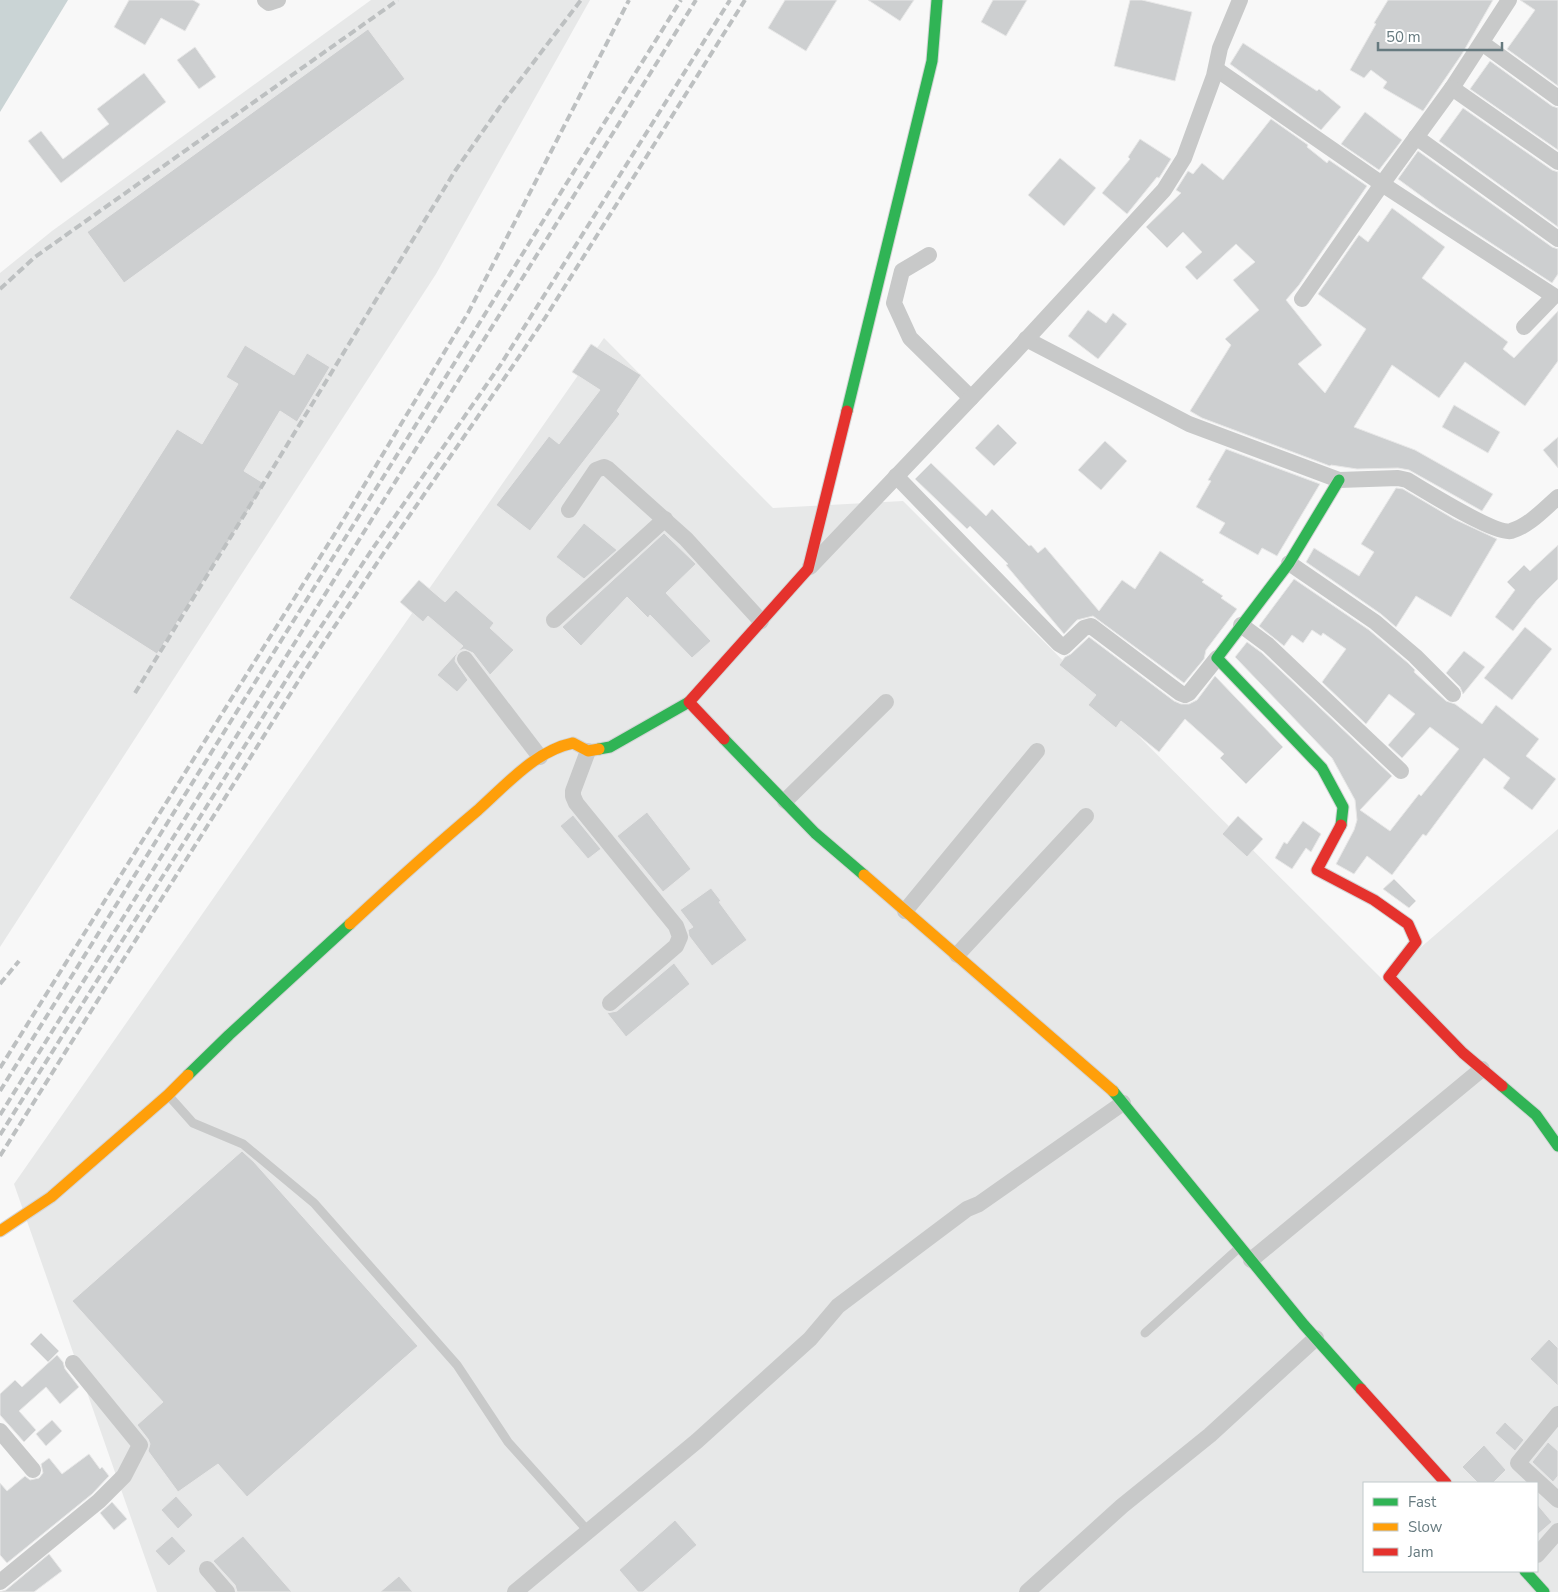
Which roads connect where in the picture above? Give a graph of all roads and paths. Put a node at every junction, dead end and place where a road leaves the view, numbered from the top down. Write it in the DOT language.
graph roads {
  1 [pos="265,0"];
  2 [pos="278,0"];
  3 [pos="937,0"];
  4 [pos="1240,0"];
  5 [pos="1509,0"];
  6 [pos="1482,43"];
  7 [pos="1216,68"];
  8 [pos="1452,88"];
  9 [pos="1558,98"];
  10 [pos="1416,137"];
  11 [pos="1558,162"];
  12 [pos="1382,184"];
  13 [pos="1558,239"];
  14 [pos="929,255"];
  15 [pos="1556,293"];
  16 [pos="1302,299"];
  17 [pos="1524,327"];
  18 [pos="1026,339"];
  19 [pos="971,398"];
  20 [pos="896,476"];
  21 [pos="1339,480"];
  22 [pos="1558,497"];
  23 [pos="568,510"];
  24 [pos="664,519"];
  25 [pos="1289,563"];
  26 [pos="808,569"];
  27 [pos="554,620"];
  28 [pos="761,621"];
  29 [pos="1241,625"];
  30 [pos="1217,658"];
  31 [pos="465,659"];
  32 [pos="1453,694"];
  33 [pos="689,702"];
  34 [pos="886,702"];
  35 [pos="1038,750"];
  36 [pos="588,751"];
  37 [pos="540,757"];
  38 [pos="1401,771"];
  39 [pos="785,801"];
  40 [pos="1086,816"];
  41 [pos="905,911"];
  42 [pos="957,955"];
  43 [pos="610,1003"];
  44 [pos="1482,1069"];
  45 [pos="168,1095"];
  46 [pos="1123,1103"];
  47 [pos="1558,1146"];
  48 [pos="0,1231"];
  49 [pos="1246,1254"];
  50 [pos="1145,1334"];
  51 [pos="1316,1338"];
  52 [pos="73,1363"];
  53 [pos="1558,1414"];
  54 [pos="0,1431"];
  55 [pos="33,1470"];
  56 [pos="1445,1482"];
  57 [pos="1558,1500"];
  58 [pos="588,1531"];
  59 [pos="1558,1531"];
  60 [pos="1538,1554"];
  61 [pos="207,1569"];
  62 [pos="1526,1572"];
  63 [pos="0,1582"];
  64 [pos="227,1592"];
  65 [pos="515,1592"];
  66 [pos="1027,1592"];
  67 [pos="1544,1592"];
  1 -- 2 [label="street"];
  3 -- 26 [label="street"];
  4 -- 7 [label="street"];
  5 -- 6 [label="street"];
  6 -- 8 [label="street"];
  6 -- 9 [label="street"];
  7 -- 12 [label="street"];
  7 -- 18 [label="street"];
  8 -- 10 [label="street"];
  8 -- 11 [label="street"];
  10 -- 12 [label="street"];
  10 -- 13 [label="street"];
  12 -- 15 [label="street"];
  12 -- 16 [label="street"];
  14 -- 19 [label="street"];
  15 -- 17 [label="street"];
  18 -- 19 [label="street"];
  18 -- 21 [label="street"];
  19 -- 20 [label="street"];
  20 -- 26 [label="street"];
  20 -- 30 [label="street"];
  21 -- 22 [label="street"];
  21 -- 25 [label="street"];
  23 -- 24 [label="street"];
  24 -- 27 [label="street"];
  24 -- 28 [label="street"];
  25 -- 29 [label="street"];
  25 -- 32 [label="street"];
  26 -- 28 [label="street"];
  28 -- 33 [label="street"];
  29 -- 30 [label="street"];
  29 -- 38 [label="street"];
  30 -- 44 [label="street"];
  31 -- 37 [label="street"];
  33 -- 36 [label="street"];
  33 -- 39 [label="street"];
  34 -- 39 [label="street"];
  35 -- 41 [label="street"];
  36 -- 37 [label="street"];
  36 -- 43 [label="street"];
  37 -- 45 [label="street"];
  39 -- 41 [label="street"];
  40 -- 42 [label="street"];
  41 -- 42 [label="street"];
  42 -- 46 [label="street"];
  44 -- 47 [label="street"];
  44 -- 49 [label="street"];
  45 -- 48 [label="street"];
  45 -- 58 [label="lane"];
  46 -- 49 [label="street"];
  46 -- 58 [label="street"];
  49 -- 50 [label="lane"];
  49 -- 51 [label="street"];
  51 -- 56 [label="street"];
  51 -- 66 [label="street"];
  52 -- 63 [label="street"];
  53 -- 57 [label="street"];
  54 -- 55 [label="street"];
  58 -- 65 [label="street"];
  59 -- 60 [label="street"];
  61 -- 64 [label="street"];
  62 -- 67 [label="street"];
}
